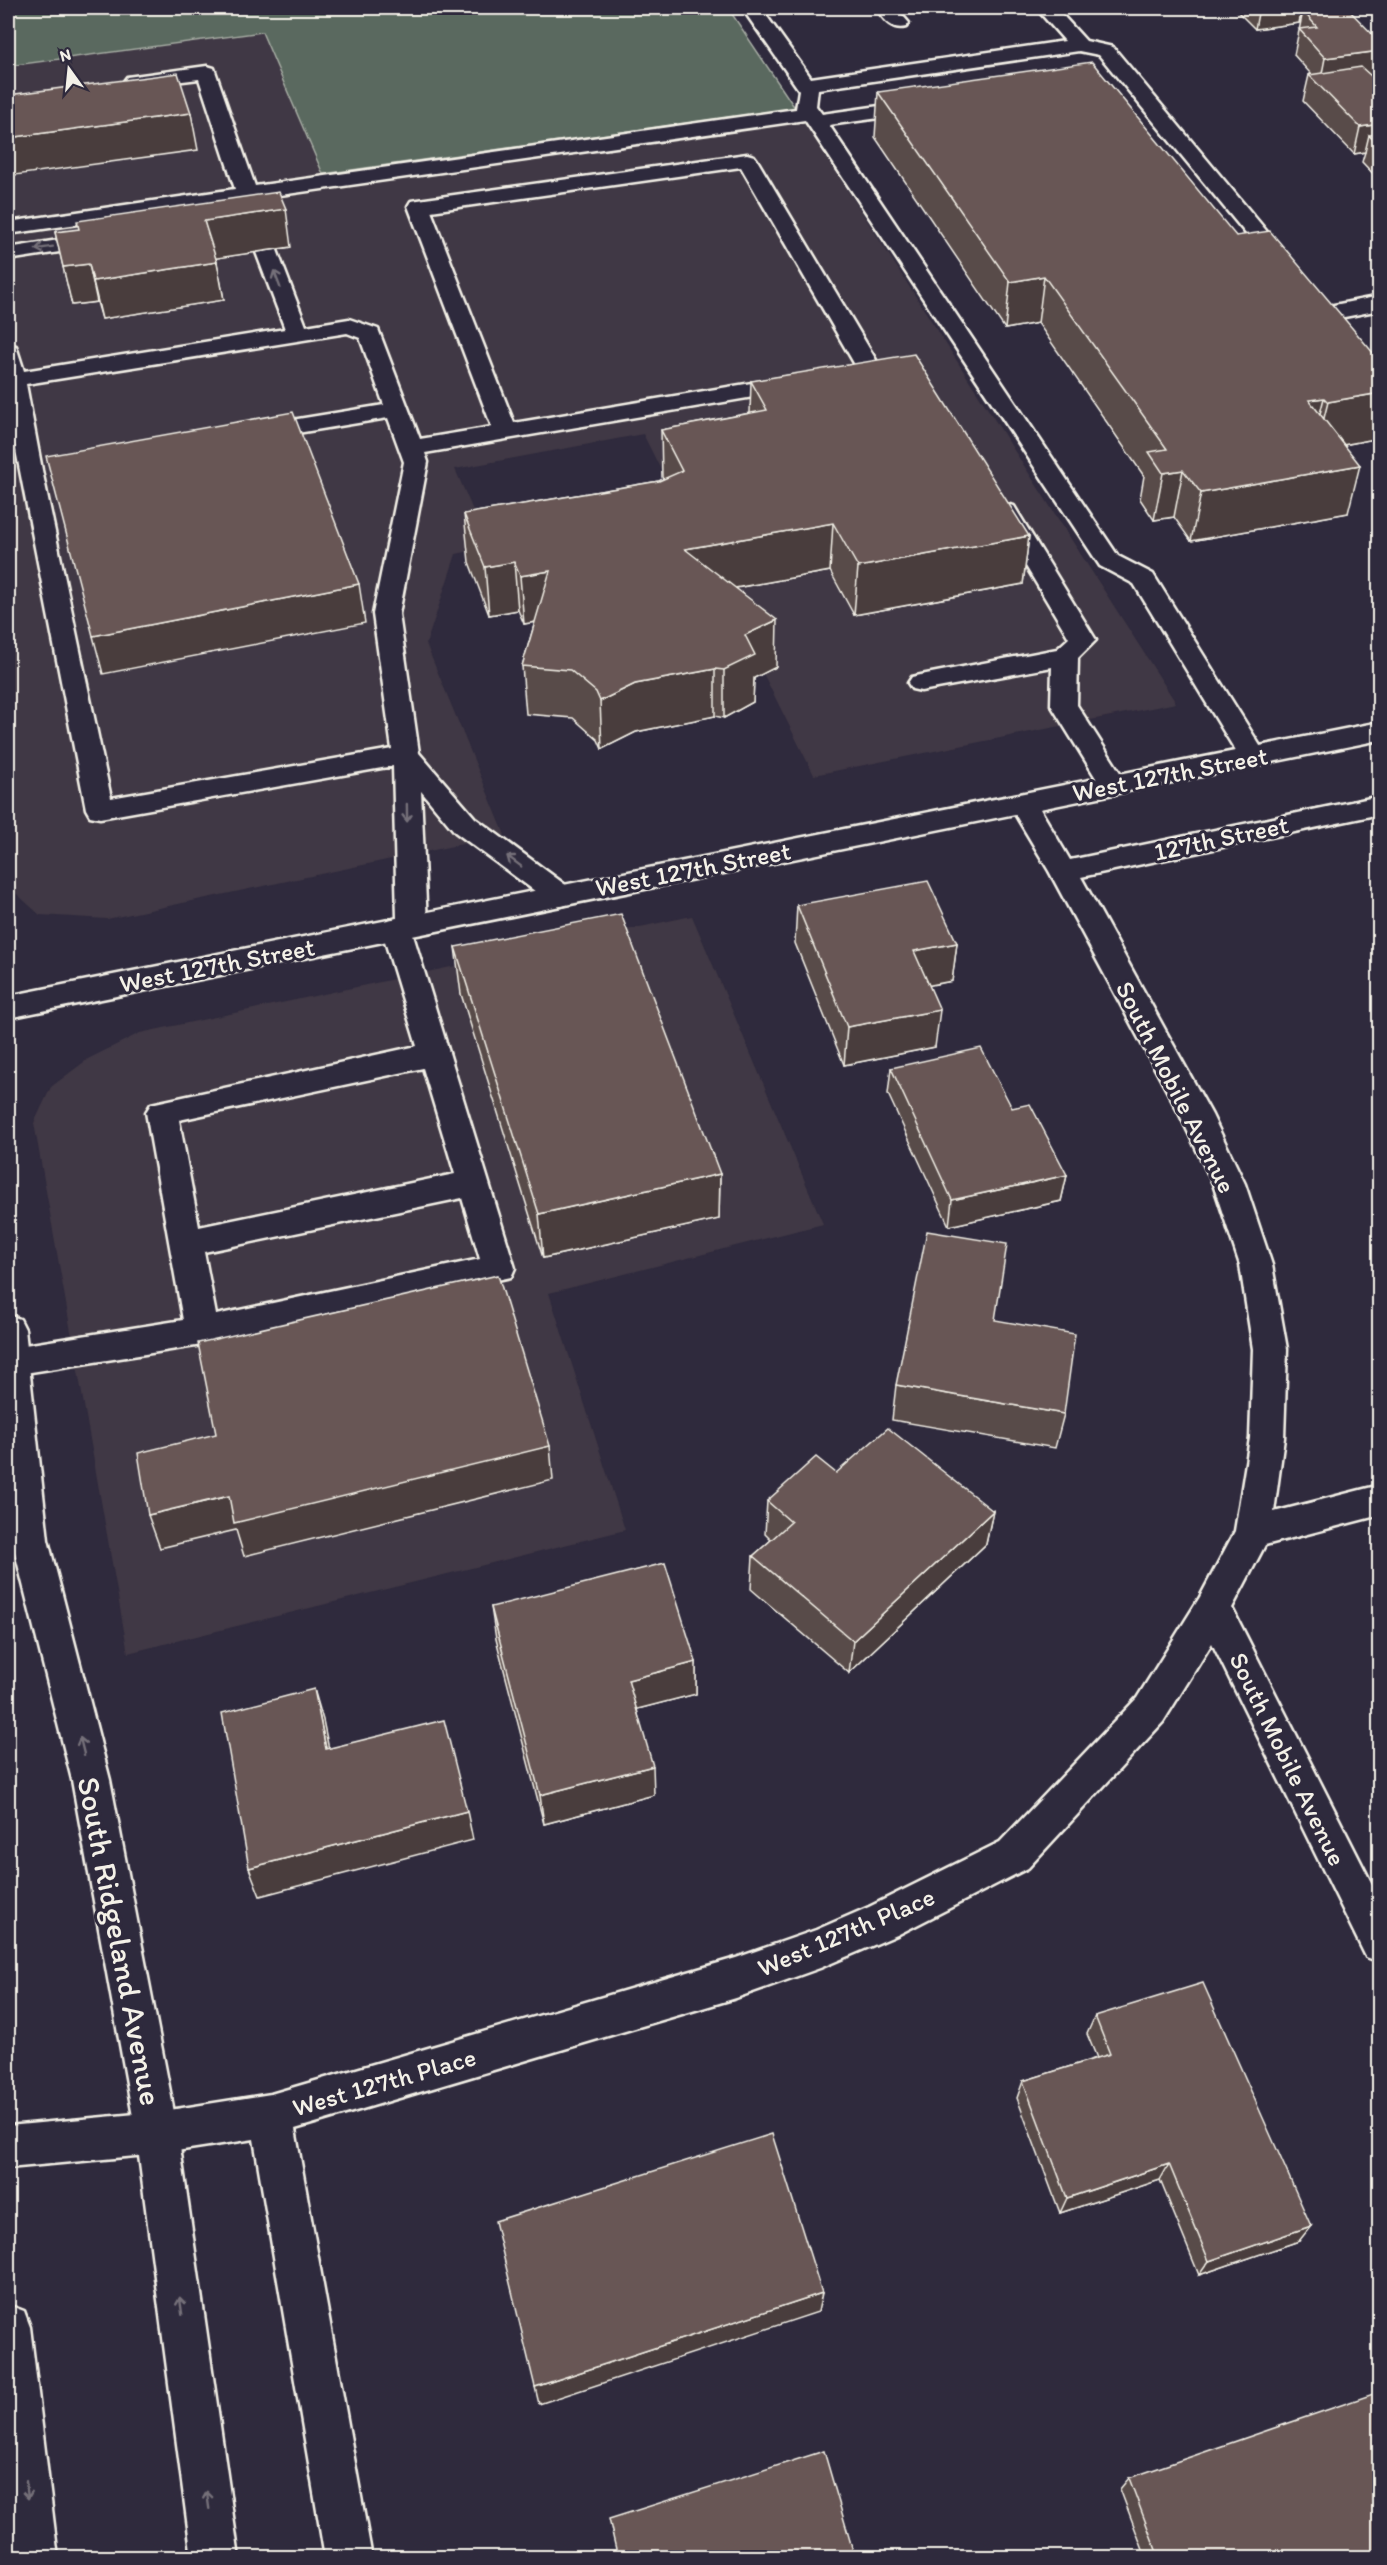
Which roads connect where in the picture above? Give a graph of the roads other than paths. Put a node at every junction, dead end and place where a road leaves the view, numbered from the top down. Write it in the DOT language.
graph roads {
  1 [pos="752,8"];
  2 [pos="886,8"];
  3 [pos="1046,8"];
  4 [pos="899,23"];
  5 [pos="1079,45"];
  6 [pos="113,83"];
  7 [pos="944,103"];
  8 [pos="810,104"];
  9 [pos="247,193"];
  10 [pos="230,219"];
  11 [pos="8,228"];
  12 [pos="126,236"];
  13 [pos="9,254"];
  14 [pos="1380,303"];
  15 [pos="297,334"];
  16 [pos="8,351"];
  17 [pos="870,370"];
  18 [pos="14,379"];
  19 [pos="812,380"];
  20 [pos="397,410"];
  21 [pos="506,432"];
  22 [pos="237,436"];
  23 [pos="411,448"];
  24 [pos="30,470"];
  25 [pos="994,491"];
  26 [pos="1065,656"];
  27 [pos="921,683"];
  28 [pos="1380,731"];
  29 [pos="406,755"];
  30 [pos="1253,757"];
  31 [pos="1114,785"];
  32 [pos="1023,804"];
  33 [pos="1380,805"];
  34 [pos="1063,871"];
  35 [pos="561,896"];
  36 [pos="404,927"];
  37 [pos="8,1007"];
  38 [pos="434,1054"];
  39 [pos="473,1183"];
  40 [pos="186,1243"];
  41 [pos="202,1331"];
  42 [pos="10,1345"];
  43 [pos="1380,1500"];
  44 [pos="1253,1533"];
  45 [pos="1213,1608"];
  46 [pos="1380,1943"];
  47 [pos="271,2115"];
  48 [pos="157,2133"];
  49 [pos="8,2147"];
  50 [pos="8,2327"];
  51 [pos="35,2558"];
  52 [pos="216,2558"];
  53 [pos="349,2558"];
  1 -- 8 [label="street"];
  2 -- 4 [label="street"];
  3 -- 5 [label="street"];
  5 -- 8 [label="street"];
  5 -- 14 [label="street"];
  6 -- 9 [label="street"];
  7 -- 8 [label="street"];
  8 -- 9 [label="street"];
  8 -- 30 [label="street"];
  9 -- 11 [label="street"];
  15 -- 10 [label="street, one-way"];
  12 -- 13 [label="street, one-way"];
  15 -- 18 [label="street"];
  15 -- 20 [label="street"];
  16 -- 18 [label="street"];
  17 -- 21 [label="street"];
  18 -- 24 [label="street"];
  19 -- 21 [label="street"];
  20 -- 22 [label="street"];
  20 -- 23 [label="street"];
  21 -- 23 [label="street"];
  23 -- 29 [label="street"];
  24 -- 29 [label="street"];
  25 -- 26 [label="street"];
  26 -- 27 [label="street"];
  26 -- 31 [label="street"];
  28 -- 30 [label="street, West 127th Street"];
  35 -- 29 [label="street, one-way"];
  29 -- 36 [label="street, one-way"];
  30 -- 31 [label="street, West 127th Street"];
  31 -- 32 [label="street, West 127th Street"];
  32 -- 34 [label="street, South Mobile Avenue"];
  32 -- 35 [label="street, West 127th Street"];
  33 -- 34 [label="street, 127th Street"];
  34 -- 44 [label="street, South Mobile Avenue"];
  35 -- 36 [label="street, West 127th Street"];
  36 -- 37 [label="street, West 127th Street"];
  36 -- 38 [label="street"];
  38 -- 39 [label="street"];
  38 -- 40 [label="street"];
  39 -- 40 [label="street"];
  39 -- 41 [label="street"];
  40 -- 41 [label="street"];
  41 -- 42 [label="street"];
  48 -- 42 [label="street, South Ridgeland Avenue, one-way"];
  43 -- 44 [label="street"];
  44 -- 45 [label="street, West 127th Place"];
  45 -- 46 [label="street, South Mobile Avenue"];
  45 -- 47 [label="street, West 127th Place"];
  47 -- 48 [label="street, West 127th Place"];
  47 -- 53 [label="street"];
  48 -- 49 [label="street, West 127th Place"];
  52 -- 48 [label="street, South Ridgeland Avenue, one-way"];
  50 -- 51 [label="street, one-way"];
}
